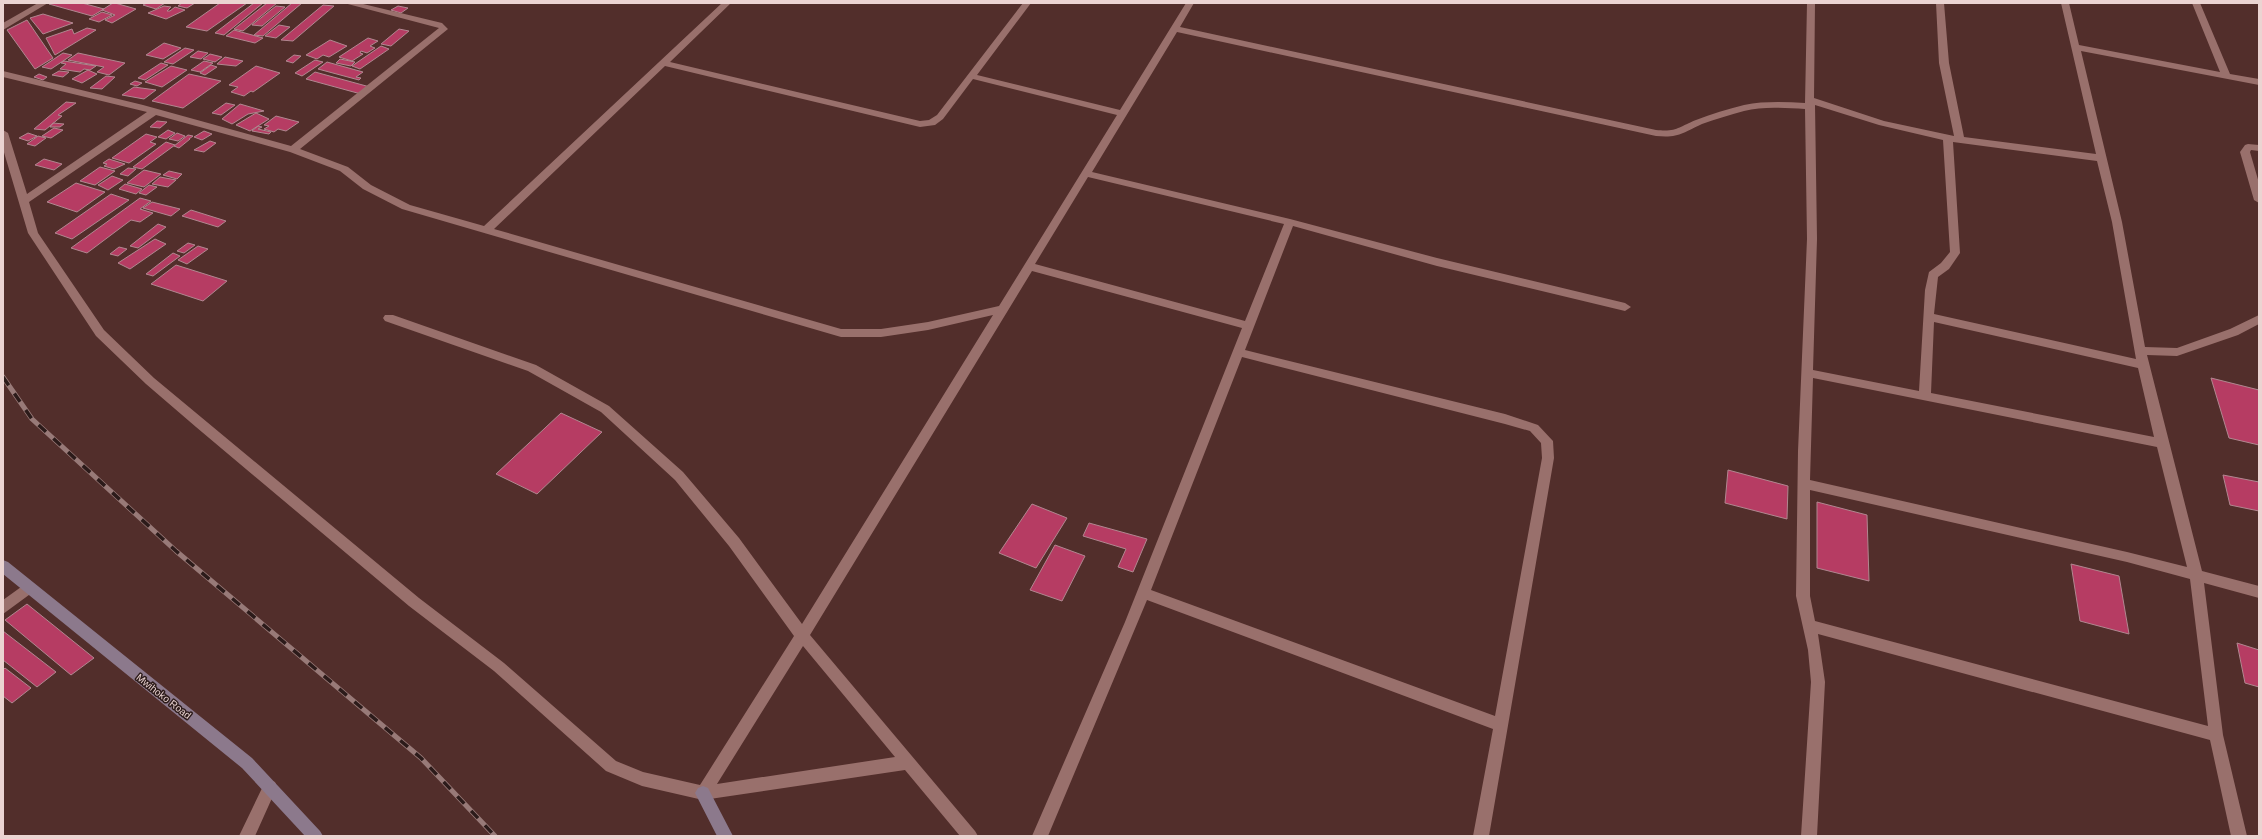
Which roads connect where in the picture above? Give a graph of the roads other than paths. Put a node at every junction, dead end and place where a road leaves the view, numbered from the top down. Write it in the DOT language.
graph roads {
  1 [pos="44,3"];
  2 [pos="348,3"];
  3 [pos="727,3"];
  4 [pos="1027,3"];
  5 [pos="1190,3"];
  6 [pos="1811,3"];
  7 [pos="1940,3"];
  8 [pos="2065,3"];
  9 [pos="2196,3"];
  10 [pos="3,27"];
  11 [pos="1175,29"];
  12 [pos="2075,47"];
  13 [pos="662,64"];
  14 [pos="3,74"];
  15 [pos="971,76"];
  16 [pos="2226,76"];
  17 [pos="2259,82"];
  18 [pos="1810,103"];
  19 [pos="155,111"];
  20 [pos="1122,113"];
  21 [pos="3,133"];
  22 [pos="1948,138"];
  23 [pos="1960,140"];
  24 [pos="2259,148"];
  25 [pos="293,150"];
  26 [pos="2101,158"];
  27 [pos="1084,173"];
  28 [pos="2259,200"];
  29 [pos="24,201"];
  30 [pos="1290,222"];
  31 [pos="486,230"];
  32 [pos="1028,266"];
  33 [pos="1625,307"];
  34 [pos="1001,309"];
  35 [pos="1929,317"];
  36 [pos="389,318"];
  37 [pos="2259,319"];
  38 [pos="1248,326"];
  39 [pos="2141,351"];
  40 [pos="1238,352"];
  41 [pos="2143,365"];
  42 [pos="1807,373"];
  43 [pos="1925,397"];
  44 [pos="2162,444"];
  45 [pos="1804,484"];
  46 [pos="3,566"];
  47 [pos="2196,575"];
  48 [pos="28,588"];
  49 [pos="2259,592"];
  50 [pos="1144,593"];
  51 [pos="3,608"];
  52 [pos="1808,625"];
  53 [pos="801,634"];
  54 [pos="1501,725"];
  55 [pos="2216,735"];
  56 [pos="909,762"];
  57 [pos="270,787"];
  58 [pos="703,793"];
  59 [pos="246,836"];
  60 [pos="315,836"];
  61 [pos="725,836"];
  62 [pos="970,836"];
  63 [pos="1040,836"];
  64 [pos="1480,836"];
  65 [pos="1809,836"];
  66 [pos="2239,836"];
  1 -- 10 [label="street"];
  2 -- 25 [label="street"];
  3 -- 13 [label="street"];
  4 -- 15 [label="street"];
  5 -- 11 [label="street"];
  6 -- 18 [label="street"];
  7 -- 23 [label="street"];
  8 -- 12 [label="street"];
  9 -- 16 [label="street"];
  11 -- 18 [label="street"];
  11 -- 20 [label="street"];
  12 -- 16 [label="street"];
  12 -- 26 [label="street"];
  13 -- 15 [label="street"];
  13 -- 31 [label="street"];
  14 -- 19 [label="street"];
  15 -- 20 [label="street"];
  16 -- 17 [label="street"];
  18 -- 22 [label="street"];
  18 -- 42 [label="street"];
  19 -- 25 [label="street"];
  19 -- 29 [label="street"];
  20 -- 27 [label="street"];
  21 -- 29 [label="street"];
  22 -- 23 [label="street"];
  22 -- 35 [label="street"];
  23 -- 26 [label="street"];
  24 -- 28 [label="street"];
  25 -- 31 [label="street"];
  26 -- 39 [label="street"];
  27 -- 30 [label="street"];
  27 -- 32 [label="street"];
  29 -- 58 [label="street"];
  30 -- 33 [label="street"];
  30 -- 38 [label="street"];
  31 -- 34 [label="street"];
  32 -- 34 [label="street"];
  32 -- 38 [label="street"];
  34 -- 53 [label="street"];
  35 -- 41 [label="street"];
  35 -- 43 [label="street"];
  36 -- 53 [label="street"];
  37 -- 39 [label="street"];
  38 -- 40 [label="street"];
  39 -- 41 [label="street"];
  40 -- 50 [label="street"];
  40 -- 54 [label="street"];
  41 -- 44 [label="street"];
  42 -- 43 [label="street"];
  42 -- 45 [label="street"];
  43 -- 44 [label="street"];
  44 -- 47 [label="street"];
  45 -- 47 [label="street"];
  45 -- 52 [label="street"];
  46 -- 48 [label="street, Mwihoko Road"];
  47 -- 49 [label="street"];
  47 -- 55 [label="street"];
  48 -- 51 [label="street"];
  48 -- 57 [label="street, Mwihoko Road"];
  50 -- 54 [label="street"];
  50 -- 63 [label="street"];
  52 -- 55 [label="street"];
  52 -- 65 [label="street"];
  53 -- 56 [label="street"];
  53 -- 58 [label="street"];
  54 -- 64 [label="street"];
  55 -- 66 [label="street"];
  56 -- 58 [label="street"];
  56 -- 62 [label="street"];
  57 -- 59 [label="street"];
  57 -- 60 [label="street, Mwihoko Road"];
  58 -- 61 [label="street"];
}
